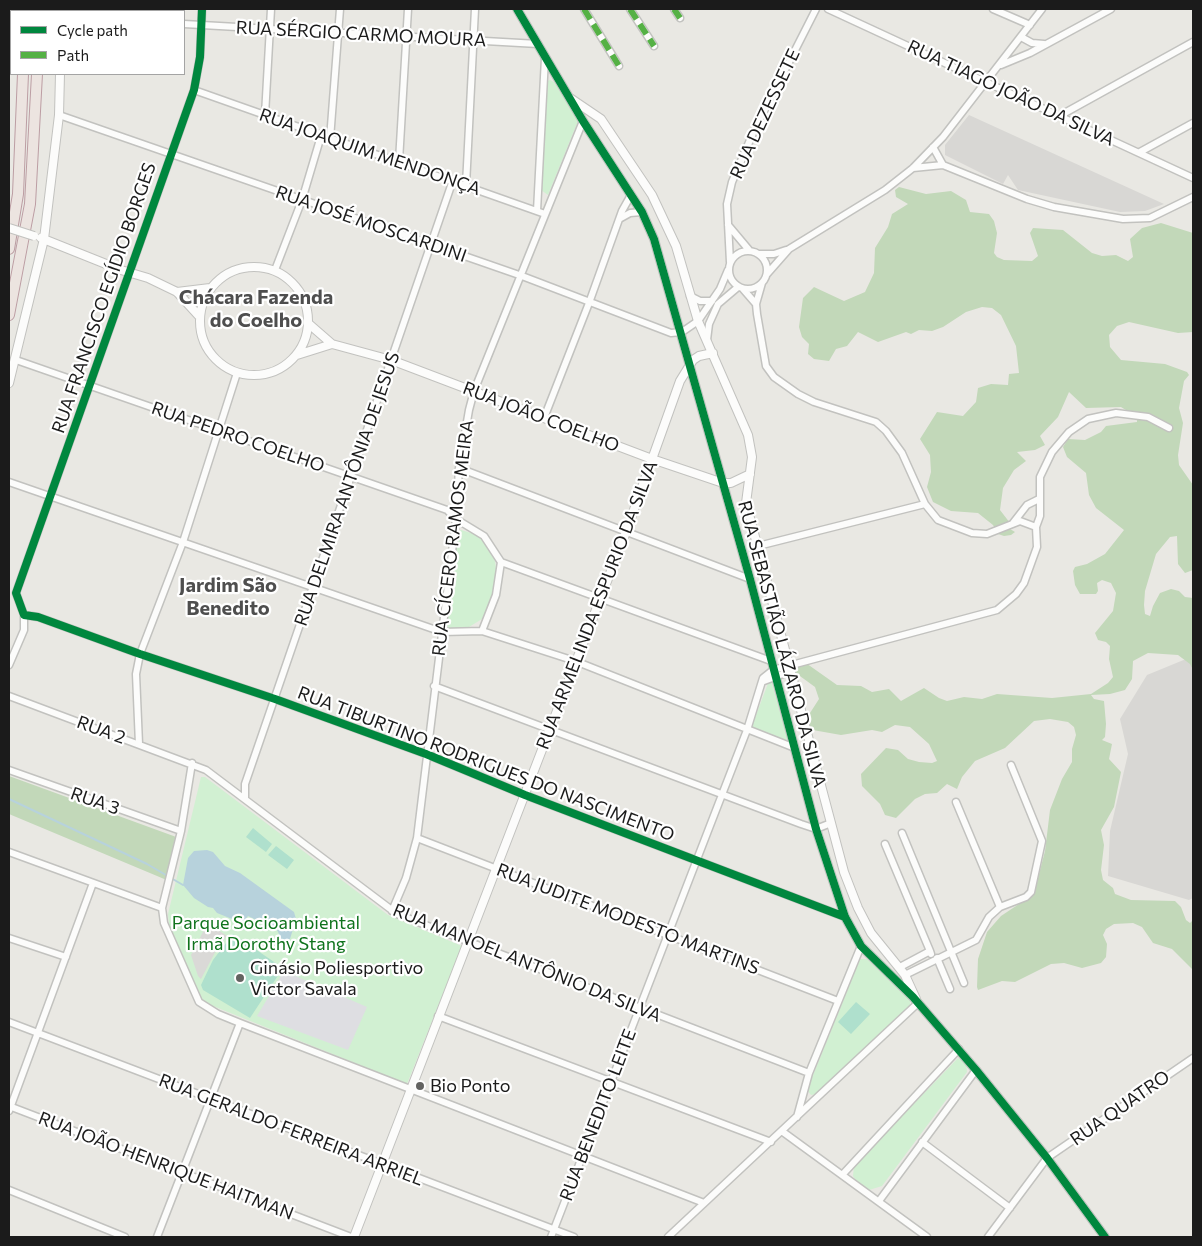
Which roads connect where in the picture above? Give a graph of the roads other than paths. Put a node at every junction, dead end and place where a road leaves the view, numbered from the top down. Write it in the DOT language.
graph roads {
  1 [pos="202,9"];
  2 [pos="271,9"];
  3 [pos="340,9"];
  4 [pos="408,9"];
  5 [pos="475,9"];
  6 [pos="517,9"];
  7 [pos="585,9"];
  8 [pos="630,9"];
  9 [pos="674,9"];
  10 [pos="816,9"];
  11 [pos="828,9"];
  12 [pos="993,9"];
  13 [pos="1042,9"];
  14 [pos="1111,9"];
  15 [pos="680,18"];
  16 [pos="185,24"];
  17 [pos="201,25"];
  18 [pos="1030,25"];
  19 [pos="270,28"];
  20 [pos="339,33"];
  21 [pos="407,36"];
  22 [pos="1021,37"];
  23 [pos="474,40"];
  24 [pos="1193,42"];
  25 [pos="538,44"];
  26 [pos="1045,44"];
  27 [pos="654,46"];
  28 [pos="545,58"];
  29 [pos="1000,65"];
  30 [pos="619,66"];
  31 [pos="23,75"];
  32 [pos="37,75"];
  33 [pos="60,75"];
  34 [pos="987,82"];
  35 [pos="194,90"];
  36 [pos="568,98"];
  37 [pos="59,115"];
  38 [pos="265,115"];
  39 [pos="1061,115"];
  40 [pos="582,121"];
  41 [pos="1193,123"];
  42 [pos="321,136"];
  43 [pos="330,140"];
  44 [pos="933,147"];
  45 [pos="1140,152"];
  46 [pos="170,154"];
  47 [pos="399,161"];
  48 [pos="943,165"];
  49 [pos="913,168"];
  50 [pos="1193,178"];
  51 [pos="453,180"];
  52 [pos="466,185"];
  53 [pos="631,195"];
  54 [pos="1193,197"];
  55 [pos="302,200"];
  56 [pos="537,211"];
  57 [pos="642,212"];
  58 [pos="545,214"];
  59 [pos="621,218"];
  60 [pos="728,224"];
  61 [pos="9,228"];
  62 [pos="44,239"];
  63 [pos="430,244"];
  64 [pos="789,249"];
  65 [pos="9,250"];
  66 [pos="749,250"];
  67 [pos="759,254"];
  68 [pos="730,262"];
  69 [pos="275,270"];
  70 [pos="728,270"];
  71 [pos="128,272"];
  72 [pos="766,274"];
  73 [pos="522,276"];
  74 [pos="762,283"];
  75 [pos="210,288"];
  76 [pos="740,288"];
  77 [pos="177,292"];
  78 [pos="690,296"];
  79 [pos="712,300"];
  80 [pos="590,303"];
  81 [pos="756,304"];
  82 [pos="9,315"];
  83 [pos="199,316"];
  84 [pos="698,321"];
  85 [pos="309,324"];
  86 [pos="682,332"];
  87 [pos="707,340"];
  88 [pos="332,344"];
  89 [pos="713,353"];
  90 [pos="297,355"];
  91 [pos="16,360"];
  92 [pos="391,360"];
  93 [pos="689,366"];
  94 [pos="237,373"];
  95 [pos="9,383"];
  96 [pos="89,386"];
  97 [pos="696,389"];
  98 [pos="474,391"];
  99 [pos="677,392"];
  100 [pos="544,418"];
  101 [pos="1169,428"];
  102 [pos="219,431"];
  103 [pos="652,459"];
  104 [pos="459,468"];
  105 [pos="750,474"];
  106 [pos="350,476"];
  107 [pos="9,482"];
  108 [pos="723,483"];
  109 [pos="51,496"];
  110 [pos="1039,499"];
  111 [pos="925,504"];
  112 [pos="456,519"];
  113 [pos="1013,523"];
  114 [pos="1036,528"];
  115 [pos="626,532"];
  116 [pos="183,542"];
  117 [pos="758,546"];
  118 [pos="501,562"];
  119 [pos="750,579"];
  120 [pos="312,588"];
  121 [pos="600,596"];
  122 [pos="24,615"];
  123 [pos="482,631"];
  124 [pos="442,632"];
  125 [pos="140,654"];
  126 [pos="575,661"];
  127 [pos="771,661"];
  128 [pos="9,665"];
  129 [pos="790,669"];
  130 [pos="773,673"];
  131 [pos="434,686"];
  132 [pos="9,696"];
  133 [pos="275,698"];
  134 [pos="550,729"];
  135 [pos="747,730"];
  136 [pos="139,744"];
  137 [pos="795,748"];
  138 [pos="426,754"];
  139 [pos="192,763"];
  140 [pos="1011,765"];
  141 [pos="9,770"];
  142 [pos="524,795"];
  143 [pos="722,795"];
  144 [pos="245,798"];
  145 [pos="956,802"];
  146 [pos="832,823"];
  147 [pos="816,829"];
  148 [pos="181,831"];
  149 [pos="902,833"];
  150 [pos="417,838"];
  151 [pos="885,844"];
  152 [pos="9,852"];
  153 [pos="696,861"];
  154 [pos="497,868"];
  155 [pos="93,883"];
  156 [pos="1000,907"];
  157 [pos="162,908"];
  158 [pos="392,911"];
  159 [pos="845,917"];
  160 [pos="668,935"];
  161 [pos="9,938"];
  162 [pos="469,941"];
  163 [pos="861,946"];
  164 [pos="951,951"];
  165 [pos="930,952"];
  166 [pos="66,957"];
  167 [pos="936,959"];
  168 [pos="900,968"];
  169 [pos="905,975"];
  170 [pos="964,982"];
  171 [pos="950,989"];
  172 [pos="916,1000"];
  173 [pos="838,1001"];
  174 [pos="640,1008"];
  175 [pos="438,1016"];
  176 [pos="9,1022"];
  177 [pos="240,1023"];
  178 [pos="39,1034"];
  179 [pos="959,1049"];
  180 [pos="1193,1058"];
  181 [pos="976,1070"];
  182 [pos="809,1072"];
  183 [pos="611,1082"];
  184 [pos="410,1090"];
  185 [pos="211,1099"];
  186 [pos="9,1108"];
  187 [pos="796,1118"];
  188 [pos="783,1132"];
  189 [pos="771,1142"];
  190 [pos="922,1142"];
  191 [pos="582,1156"];
  192 [pos="1047,1158"];
  193 [pos="384,1164"];
  194 [pos="181,1171"];
  195 [pos="843,1174"];
  196 [pos="9,1190"];
  197 [pos="879,1201"];
  198 [pos="704,1203"];
  199 [pos="1010,1208"];
  200 [pos="554,1230"];
  201 [pos="125,1237"];
  202 [pos="157,1237"];
  203 [pos="353,1237"];
  204 [pos="551,1237"];
  205 [pos="574,1237"];
  206 [pos="668,1237"];
  207 [pos="927,1237"];
  208 [pos="988,1237"];
  209 [pos="1105,1237"];
  1 -- 17 [label="street, RUA FRANCISCO EGÍDIO BORGES"];
  2 -- 19 [label="street"];
  3 -- 20 [label="street"];
  4 -- 21 [label="street"];
  5 -- 23 [label="street"];
  6 -- 25 [label="street, RUA SEBASTIÃO LÁZARO DA SILVA"];
  7 -- 30 [label="street"];
  8 -- 27 [label="street"];
  9 -- 15 [label="street"];
  10 -- 60 [label="street, RUA DEZESSETE"];
  11 -- 34 [label="street, RUA TIAGO JOÃO DA SILVA"];
  12 -- 18 [label="street"];
  13 -- 18 [label="street"];
  14 -- 26 [label="street"];
  16 -- 17 [label="street, RUA SÉRGIO CARMO MOURA"];
  17 -- 19 [label="street, RUA SÉRGIO CARMO MOURA"];
  17 -- 35 [label="street, RUA FRANCISCO EGÍDIO BORGES"];
  18 -- 22 [label="street"];
  19 -- 20 [label="street, RUA SÉRGIO CARMO MOURA"];
  19 -- 38 [label="street"];
  20 -- 21 [label="street, RUA SÉRGIO CARMO MOURA"];
  20 -- 43 [label="street"];
  21 -- 23 [label="street, RUA SÉRGIO CARMO MOURA"];
  21 -- 47 [label="street"];
  22 -- 26 [label="street"];
  22 -- 29 [label="street"];
  23 -- 25 [label="street, RUA SÉRGIO CARMO MOURA"];
  23 -- 52 [label="street"];
  24 -- 39 [label="street"];
  25 -- 28 [label="street, RUA SEBASTIÃO LÁZARO DA SILVA"];
  26 -- 29 [label="street"];
  28 -- 36 [label="street, RUA SEBASTIÃO LÁZARO DA SILVA"];
  28 -- 56 [label="street"];
  29 -- 34 [label="street"];
  31 -- 65 [label="highway"];
  32 -- 82 [label="highway"];
  33 -- 37 [label="street"];
  34 -- 39 [label="street, RUA TIAGO JOÃO DA SILVA"];
  34 -- 44 [label="street"];
  35 -- 38 [label="street, RUA JOAQUIM MENDONÇA"];
  35 -- 46 [label="street, RUA FRANCISCO EGÍDIO BORGES"];
  36 -- 40 [label="street, RUA SEBASTIÃO LÁZARO DA SILVA"];
  36 -- 78 [label="street, RUA SEBASTIÃO LÁZARO DA SILVA"];
  37 -- 46 [label="street, RUA JOSÉ MOSCARDINI"];
  37 -- 62 [label="street"];
  38 -- 42 [label="street, RUA JOAQUIM MENDONÇA"];
  39 -- 45 [label="street, RUA TIAGO JOÃO DA SILVA"];
  40 -- 53 [label="street, RUA SEBASTIÃO LÁZARO DA SILVA"];
  40 -- 58 [label="street, RUA CÍCERO RAMOS MEIRA"];
  41 -- 45 [label="street"];
  42 -- 43 [label="street, RUA JOAQUIM MENDONÇA"];
  42 -- 55 [label="street"];
  43 -- 47 [label="street, RUA JOAQUIM MENDONÇA"];
  44 -- 48 [label="street"];
  44 -- 49 [label="street"];
  45 -- 50 [label="street, RUA TIAGO JOÃO DA SILVA"];
  46 -- 55 [label="street, RUA JOSÉ MOSCARDINI"];
  46 -- 71 [label="street, RUA FRANCISCO EGÍDIO BORGES"];
  47 -- 51 [label="street, RUA JOAQUIM MENDONÇA"];
  48 -- 49 [label="street"];
  48 -- 54 [label="street"];
  49 -- 64 [label="street"];
  51 -- 52 [label="street, RUA JOAQUIM MENDONÇA"];
  51 -- 63 [label="street, RUA DELMIRA ANTÔNIA DE JESUS"];
  52 -- 56 [label="street, RUA JOAQUIM MENDONÇA"];
  53 -- 57 [label="street, RUA SEBASTIÃO LÁZARO DA SILVA"];
  53 -- 59 [label="street"];
  55 -- 63 [label="street, RUA JOSÉ MOSCARDINI"];
  55 -- 69 [label="street"];
  56 -- 58 [label="street, RUA JOAQUIM MENDONÇA"];
  57 -- 59 [label="street"];
  57 -- 86 [label="street, RUA SEBASTIÃO LÁZARO DA SILVA"];
  58 -- 73 [label="street, RUA CÍCERO RAMOS MEIRA"];
  59 -- 80 [label="street"];
  60 -- 66 [label="street"];
  60 -- 68 [label="street, RUA DEZESSETE"];
  61 -- 62 [label="street, bridge"];
  62 -- 71 [label="street"];
  62 -- 91 [label="street"];
  63 -- 73 [label="street, RUA JOSÉ MOSCARDINI"];
  63 -- 92 [label="street, RUA DELMIRA ANTÔNIA DE JESUS"];
  64 -- 67 [label="street"];
  64 -- 72 [label="street"];
  66 -- 67 [label="street"];
  66 -- 68 [label="street"];
  67 -- 72 [label="street"];
  68 -- 70 [label="street"];
  69 -- 75 [label="street"];
  69 -- 85 [label="street"];
  70 -- 76 [label="street"];
  70 -- 79 [label="street"];
  71 -- 77 [label="street"];
  71 -- 96 [label="street, RUA FRANCISCO EGÍDIO BORGES"];
  72 -- 74 [label="street"];
  73 -- 80 [label="street, RUA JOSÉ MOSCARDINI"];
  73 -- 98 [label="street, RUA CÍCERO RAMOS MEIRA"];
  74 -- 76 [label="street"];
  74 -- 81 [label="street"];
  75 -- 77 [label="street"];
  75 -- 83 [label="street"];
  76 -- 81 [label="street"];
  76 -- 87 [label="street"];
  77 -- 83 [label="street"];
  78 -- 79 [label="street"];
  78 -- 84 [label="street, RUA SEBASTIÃO LÁZARO DA SILVA"];
  79 -- 84 [label="street"];
  80 -- 86 [label="street, RUA JOSÉ MOSCARDINI"];
  80 -- 100 [label="street"];
  81 -- 111 [label="street"];
  83 -- 94 [label="street"];
  84 -- 86 [label="street"];
  84 -- 87 [label="street, RUA SEBASTIÃO LÁZARO DA SILVA"];
  85 -- 88 [label="street, RUA JOÃO COELHO"];
  85 -- 90 [label="street"];
  86 -- 93 [label="street, RUA SEBASTIÃO LÁZARO DA SILVA"];
  87 -- 89 [label="street, RUA SEBASTIÃO LÁZARO DA SILVA"];
  88 -- 90 [label="street"];
  88 -- 92 [label="street, RUA JOÃO COELHO"];
  89 -- 93 [label="street"];
  89 -- 105 [label="street, RUA SEBASTIÃO LÁZARO DA SILVA"];
  90 -- 94 [label="street"];
  91 -- 95 [label="street"];
  91 -- 96 [label="street, RUA PEDRO COELHO"];
  92 -- 98 [label="street, RUA JOÃO COELHO"];
  92 -- 106 [label="street, RUA DELMIRA ANTÔNIA DE JESUS"];
  93 -- 97 [label="street, RUA SEBASTIÃO LÁZARO DA SILVA"];
  93 -- 99 [label="street, RUA ARMELINDA ESPURIO DA SILVA"];
  94 -- 102 [label="street"];
  96 -- 102 [label="street, RUA PEDRO COELHO"];
  96 -- 109 [label="street, RUA FRANCISCO EGÍDIO BORGES"];
  97 -- 99 [label="street"];
  97 -- 108 [label="street, RUA SEBASTIÃO LÁZARO DA SILVA"];
  98 -- 100 [label="street, RUA JOÃO COELHO"];
  98 -- 104 [label="street, RUA CÍCERO RAMOS MEIRA"];
  99 -- 103 [label="street, RUA ARMELINDA ESPURIO DA SILVA"];
  100 -- 103 [label="street, RUA JOÃO COELHO"];
  101 -- 110 [label="street"];
  102 -- 106 [label="street, RUA PEDRO COELHO"];
  102 -- 116 [label="street"];
  103 -- 108 [label="street, RUA JOÃO COELHO"];
  103 -- 115 [label="street, RUA ARMELINDA ESPURIO DA SILVA"];
  104 -- 112 [label="street, RUA CÍCERO RAMOS MEIRA"];
  104 -- 115 [label="street"];
  105 -- 108 [label="street"];
  105 -- 117 [label="street, RUA SEBASTIÃO LÁZARO DA SILVA"];
  106 -- 112 [label="street, RUA PEDRO COELHO"];
  106 -- 120 [label="street, RUA DELMIRA ANTÔNIA DE JESUS"];
  107 -- 109 [label="street"];
  108 -- 119 [label="street, RUA SEBASTIÃO LÁZARO DA SILVA"];
  109 -- 116 [label="street"];
  109 -- 122 [label="street, RUA FRANCISCO EGÍDIO BORGES"];
  110 -- 113 [label="street"];
  110 -- 114 [label="street"];
  111 -- 113 [label="street"];
  111 -- 117 [label="street"];
  112 -- 118 [label="street, RUA PEDRO COELHO"];
  112 -- 124 [label="street, RUA CÍCERO RAMOS MEIRA"];
  113 -- 114 [label="street"];
  114 -- 129 [label="street"];
  115 -- 119 [label="street"];
  115 -- 121 [label="street, RUA ARMELINDA ESPURIO DA SILVA"];
  116 -- 120 [label="street"];
  116 -- 125 [label="street"];
  117 -- 129 [label="street, RUA SEBASTIÃO LÁZARO DA SILVA"];
  118 -- 121 [label="street"];
  118 -- 123 [label="street"];
  119 -- 127 [label="street, RUA SEBASTIÃO LÁZARO DA SILVA"];
  120 -- 124 [label="street"];
  120 -- 133 [label="street, RUA DELMIRA ANTÔNIA DE JESUS"];
  121 -- 126 [label="street, RUA ARMELINDA ESPURIO DA SILVA"];
  121 -- 127 [label="street"];
  122 -- 125 [label="street, RUA TIBURTINO RODRIGUES DO NASCIMENTO"];
  122 -- 128 [label="street"];
  123 -- 124 [label="street"];
  123 -- 126 [label="street"];
  124 -- 131 [label="street, RUA CÍCERO RAMOS MEIRA"];
  125 -- 133 [label="street, RUA TIBURTINO RODRIGUES DO NASCIMENTO"];
  125 -- 136 [label="street"];
  126 -- 134 [label="street, RUA ARMELINDA ESPURIO DA SILVA"];
  126 -- 135 [label="street"];
  127 -- 130 [label="street, RUA SEBASTIÃO LÁZARO DA SILVA"];
  129 -- 130 [label="street"];
  129 -- 146 [label="street, RUA SEBASTIÃO LÁZARO DA SILVA"];
  130 -- 135 [label="street, RUA BENEDITO LEITE"];
  130 -- 137 [label="street, RUA SEBASTIÃO LÁZARO DA SILVA"];
  131 -- 134 [label="street"];
  131 -- 138 [label="street, RUA CÍCERO RAMOS MEIRA"];
  132 -- 136 [label="street, RUA 2"];
  133 -- 138 [label="street, RUA TIBURTINO RODRIGUES DO NASCIMENTO"];
  133 -- 144 [label="street, RUA DELMIRA ANTÔNIA DE JESUS"];
  134 -- 142 [label="street, RUA ARMELINDA ESPURIO DA SILVA"];
  134 -- 143 [label="street"];
  135 -- 137 [label="street"];
  135 -- 143 [label="street, RUA BENEDITO LEITE"];
  136 -- 139 [label="street, RUA 2"];
  137 -- 147 [label="street, RUA SEBASTIÃO LÁZARO DA SILVA"];
  138 -- 142 [label="street, RUA TIBURTINO RODRIGUES DO NASCIMENTO"];
  138 -- 150 [label="street, RUA CÍCERO RAMOS MEIRA"];
  139 -- 144 [label="street, RUA MANOEL ANTÔNIO DA SILVA"];
  139 -- 148 [label="street"];
  140 -- 156 [label="street"];
  141 -- 148 [label="street, RUA 3"];
  142 -- 153 [label="street, RUA TIBURTINO RODRIGUES DO NASCIMENTO"];
  142 -- 154 [label="street, RUA ARMELINDA ESPURIO DA SILVA"];
  143 -- 147 [label="street"];
  143 -- 153 [label="street, RUA BENEDITO LEITE"];
  144 -- 158 [label="street, RUA MANOEL ANTÔNIO DA SILVA"];
  145 -- 156 [label="street"];
  146 -- 147 [label="street"];
  146 -- 168 [label="street, RUA SEBASTIÃO LÁZARO DA SILVA"];
  147 -- 159 [label="street, RUA SEBASTIÃO LÁZARO DA SILVA"];
  148 -- 157 [label="street"];
  149 -- 164 [label="street"];
  150 -- 154 [label="street, RUA JUDITE MODESTO MARTINS"];
  150 -- 158 [label="street, RUA CÍCERO RAMOS MEIRA"];
  151 -- 165 [label="street"];
  152 -- 155 [label="street"];
  153 -- 159 [label="street, RUA TIBURTINO RODRIGUES DO NASCIMENTO"];
  153 -- 160 [label="street, RUA BENEDITO LEITE"];
  154 -- 160 [label="street, RUA JUDITE MODESTO MARTINS"];
  154 -- 162 [label="street, RUA ARMELINDA ESPURIO DA SILVA"];
  155 -- 157 [label="street"];
  155 -- 166 [label="street"];
  156 -- 164 [label="street"];
  157 -- 177 [label="street"];
  158 -- 162 [label="street, RUA MANOEL ANTÔNIO DA SILVA"];
  159 -- 163 [label="street, RUA SEBASTIÃO LÁZARO DA SILVA"];
  160 -- 173 [label="street, RUA JUDITE MODESTO MARTINS"];
  160 -- 174 [label="street, RUA BENEDITO LEITE"];
  161 -- 166 [label="street"];
  162 -- 174 [label="street, RUA MANOEL ANTÔNIO DA SILVA"];
  162 -- 175 [label="street, RUA ARMELINDA ESPURIO DA SILVA"];
  163 -- 172 [label="street, RUA SEBASTIÃO LÁZARO DA SILVA"];
  163 -- 173 [label="street"];
  164 -- 167 [label="street"];
  164 -- 170 [label="street"];
  165 -- 167 [label="street"];
  165 -- 168 [label="street"];
  166 -- 178 [label="street"];
  167 -- 169 [label="street"];
  167 -- 171 [label="street"];
  168 -- 169 [label="street, RUA SEBASTIÃO LÁZARO DA SILVA"];
  169 -- 172 [label="street, RUA SEBASTIÃO LÁZARO DA SILVA"];
  172 -- 179 [label="street, RUA SEBASTIÃO LÁZARO DA SILVA"];
  172 -- 187 [label="street"];
  173 -- 182 [label="street"];
  174 -- 182 [label="street, RUA MANOEL ANTÔNIO DA SILVA"];
  174 -- 183 [label="street, RUA BENEDITO LEITE"];
  175 -- 183 [label="street"];
  175 -- 184 [label="street, RUA ARMELINDA ESPURIO DA SILVA"];
  176 -- 178 [label="street, RUA GERALDO FERREIRA ARRIEL"];
  177 -- 184 [label="street"];
  177 -- 185 [label="street"];
  178 -- 185 [label="street, RUA GERALDO FERREIRA ARRIEL"];
  178 -- 186 [label="street"];
  179 -- 181 [label="street, RUA SEBASTIÃO LÁZARO DA SILVA"];
  179 -- 195 [label="street"];
  180 -- 192 [label="street, RUA QUATRO"];
  181 -- 190 [label="street"];
  181 -- 192 [label="street, RUA SEBASTIÃO LÁZARO DA SILVA"];
  182 -- 187 [label="street"];
  183 -- 189 [label="street"];
  183 -- 191 [label="street, RUA BENEDITO LEITE"];
  184 -- 191 [label="street"];
  184 -- 193 [label="street, RUA ARMELINDA ESPURIO DA SILVA"];
  185 -- 193 [label="street, RUA GERALDO FERREIRA ARRIEL"];
  185 -- 194 [label="street"];
  186 -- 194 [label="street, RUA JOÃO HENRIQUE HAITMAN"];
  187 -- 188 [label="street"];
  188 -- 189 [label="street"];
  188 -- 195 [label="street"];
  189 -- 198 [label="street"];
  190 -- 197 [label="street"];
  190 -- 199 [label="street"];
  191 -- 198 [label="street"];
  191 -- 200 [label="street, RUA BENEDITO LEITE"];
  192 -- 199 [label="street, RUA QUATRO"];
  192 -- 209 [label="street, RUA SEBASTIÃO LÁZARO DA SILVA"];
  193 -- 200 [label="street, RUA GERALDO FERREIRA ARRIEL"];
  193 -- 203 [label="street, RUA ARMELINDA ESPURIO DA SILVA"];
  194 -- 202 [label="street"];
  194 -- 203 [label="street, RUA JOÃO HENRIQUE HAITMAN"];
  195 -- 197 [label="street"];
  196 -- 201 [label="street"];
  197 -- 207 [label="street"];
  198 -- 206 [label="street"];
  199 -- 208 [label="street, RUA QUATRO"];
  200 -- 204 [label="street, RUA BENEDITO LEITE"];
  200 -- 205 [label="street, RUA GERALDO FERREIRA ARRIEL"];
}
